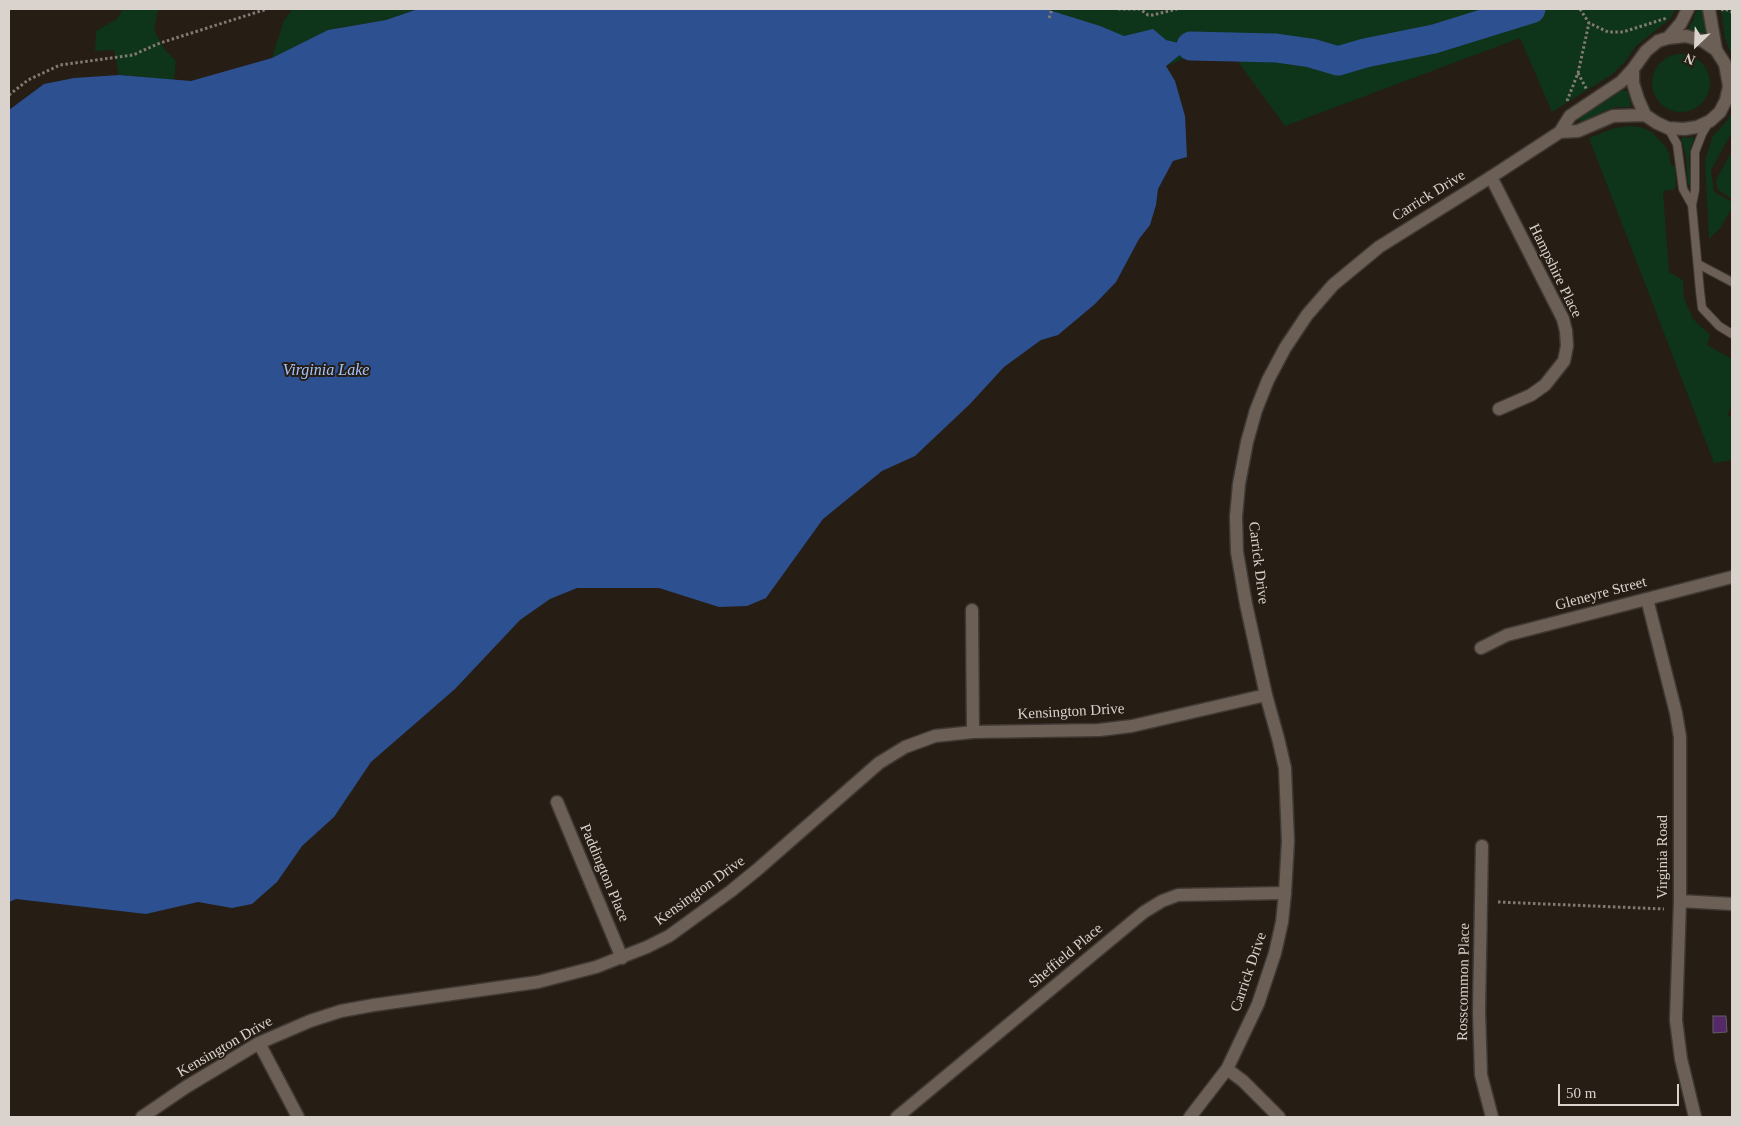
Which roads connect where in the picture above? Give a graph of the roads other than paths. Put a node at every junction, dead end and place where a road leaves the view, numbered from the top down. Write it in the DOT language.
graph roads {
  1 [pos="1688,9"];
  2 [pos="1709,9"];
  3 [pos="1668,38"];
  4 [pos="1716,50"];
  5 [pos="1633,69"];
  6 [pos="1731,86"];
  7 [pos="1645,115"];
  8 [pos="1710,121"];
  9 [pos="1668,128"];
  10 [pos="1560,132"];
  11 [pos="1491,177"];
  12 [pos="1692,205"];
  13 [pos="1698,264"];
  14 [pos="1732,282"];
  15 [pos="1732,334"];
  16 [pos="1499,409"];
  17 [pos="1732,577"];
  18 [pos="1647,599"];
  19 [pos="972,610"];
  20 [pos="1481,648"];
  21 [pos="1266,695"];
  22 [pos="973,732"];
  23 [pos="557,802"];
  24 [pos="1482,846"];
  25 [pos="1285,893"];
  26 [pos="1680,901"];
  27 [pos="1732,904"];
  28 [pos="622,958"];
  29 [pos="259,1043"];
  30 [pos="1227,1069"];
  31 [pos="142,1117"];
  32 [pos="298,1117"];
  33 [pos="897,1117"];
  34 [pos="1190,1117"];
  35 [pos="1279,1117"];
  36 [pos="1492,1117"];
  37 [pos="1695,1117"];
  1 -- 3 [label="street, Carrick Drive"];
  2 -- 4 [label="street"];
  3 -- 4 [label="street"];
  3 -- 5 [label="street, Carrick Drive"];
  4 -- 6 [label="street"];
  5 -- 7 [label="street"];
  5 -- 10 [label="street, Carrick Drive"];
  6 -- 8 [label="street"];
  7 -- 9 [label="street"];
  7 -- 10 [label="street, Carrick Drive"];
  8 -- 9 [label="street"];
  8 -- 12 [label="lane"];
  9 -- 12 [label="lane"];
  10 -- 11 [label="street, Carrick Drive"];
  11 -- 16 [label="street, Hampshire Place"];
  11 -- 21 [label="street, Carrick Drive"];
  12 -- 13 [label="lane"];
  13 -- 14 [label="lane"];
  13 -- 15 [label="lane"];
  17 -- 18 [label="street, Gleneyre Street"];
  18 -- 20 [label="street, Gleneyre Street"];
  18 -- 26 [label="street, Virginia Road"];
  19 -- 22 [label="street"];
  21 -- 22 [label="street, Kensington Drive"];
  21 -- 25 [label="street, Carrick Drive"];
  22 -- 28 [label="street, Kensington Drive"];
  23 -- 28 [label="street, Paddington Place"];
  24 -- 36 [label="street, Rosscommon Place"];
  25 -- 30 [label="street, Carrick Drive"];
  25 -- 33 [label="street, Sheffield Place"];
  26 -- 27 [label="street"];
  26 -- 37 [label="street, Virginia Road"];
  28 -- 29 [label="street, Kensington Drive"];
  29 -- 31 [label="street, Kensington Drive"];
  29 -- 32 [label="street"];
  30 -- 34 [label="street, Carrick Drive"];
  30 -- 35 [label="street"];
}
